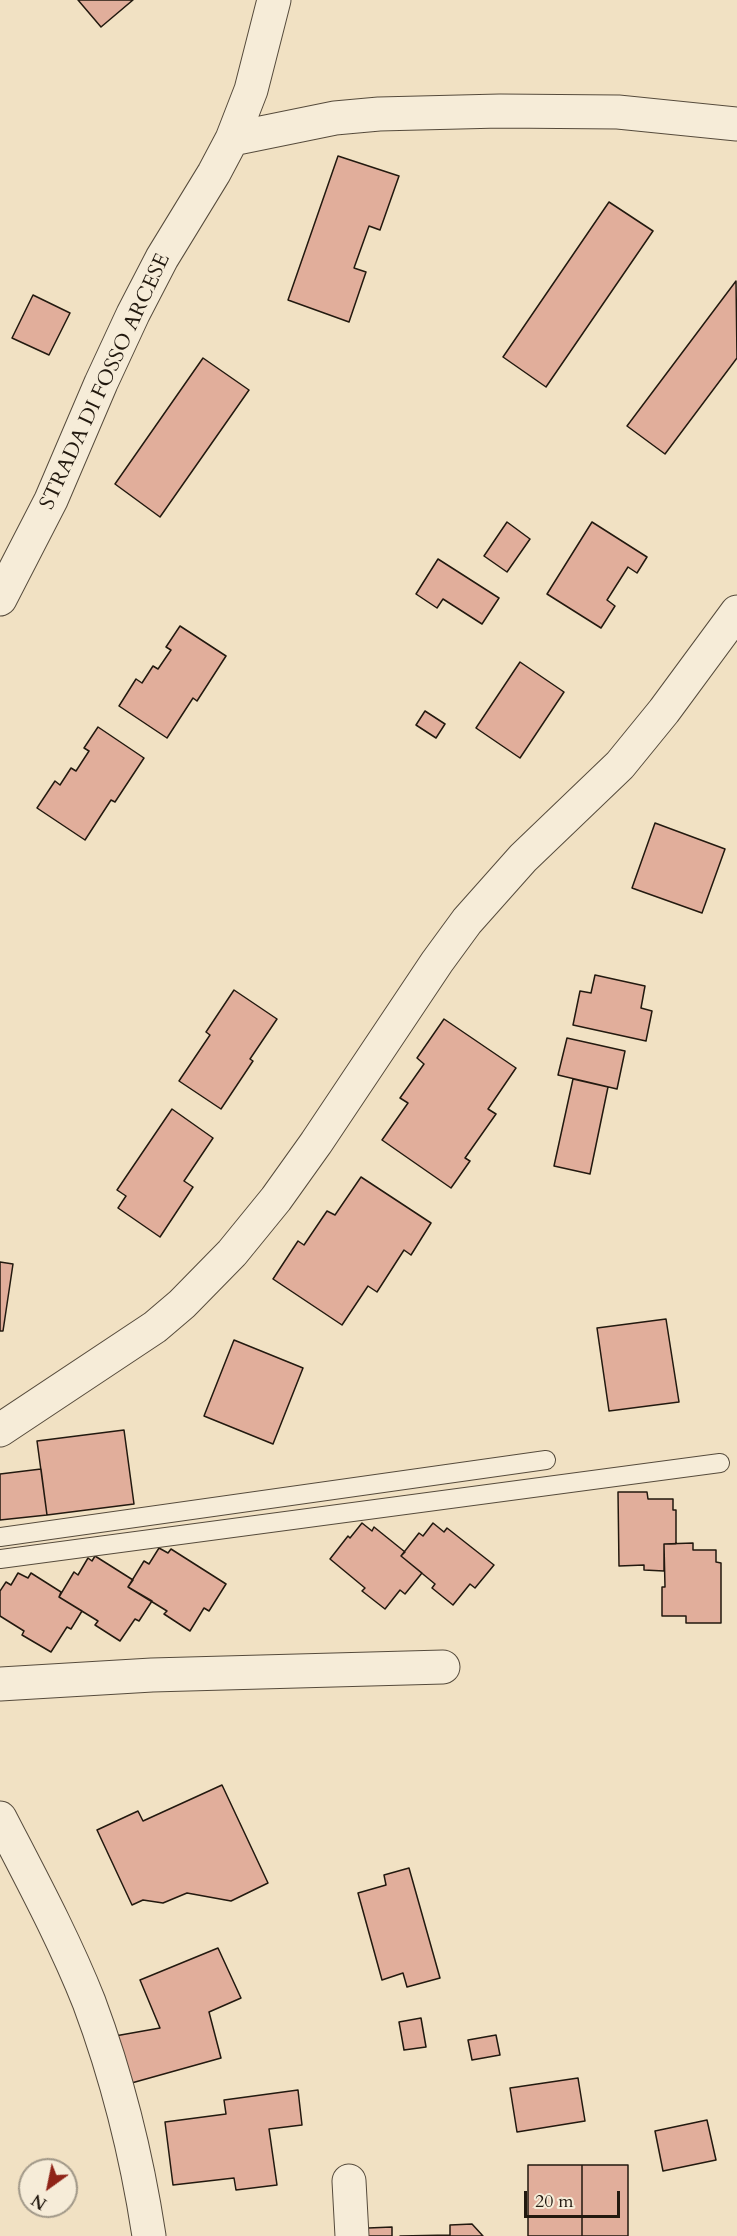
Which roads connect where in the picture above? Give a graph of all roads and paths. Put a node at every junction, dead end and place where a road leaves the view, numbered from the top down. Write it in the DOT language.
graph roads {
  1 [pos="273,0"];
  2 [pos="737,124"];
  3 [pos="232,139"];
  4 [pos="0,599"];
  5 [pos="737,612"];
  6 [pos="0,1430"];
  7 [pos="546,1460"];
  8 [pos="720,1463"];
  9 [pos="0,1537"];
  10 [pos="0,1559"];
  11 [pos="443,1667"];
  12 [pos="0,1684"];
  13 [pos="0,1818"];
  14 [pos="349,2181"];
  15 [pos="149,2236"];
  16 [pos="352,2236"];
  1 -- 3 [label="street, STRADA DI FOSSO ARCESE"];
  2 -- 3 [label="street"];
  3 -- 4 [label="street, STRADA DI FOSSO ARCESE"];
  5 -- 6 [label="street"];
  7 -- 9 [label="lane"];
  8 -- 10 [label="lane"];
  11 -- 12 [label="street"];
  13 -- 15 [label="street"];
  14 -- 16 [label="street"];
}
